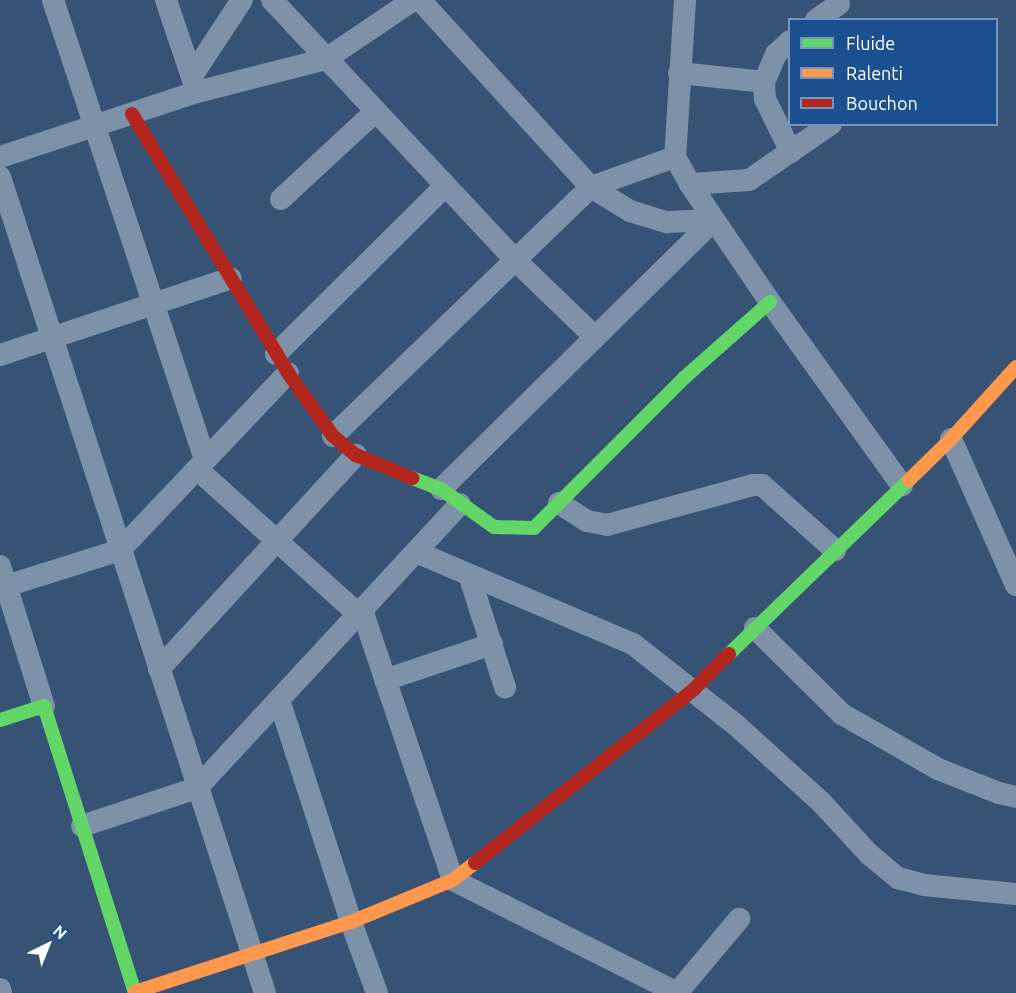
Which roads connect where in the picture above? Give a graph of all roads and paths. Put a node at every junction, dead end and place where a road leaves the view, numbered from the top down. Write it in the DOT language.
graph roads {
  1 [pos="54,0"];
  2 [pos="166,0"];
  3 [pos="272,0"];
  4 [pos="413,0"];
  5 [pos="420,0"];
  6 [pos="685,0"];
  7 [pos="236,4"];
  8 [pos="839,4"];
  9 [pos="819,18"];
  10 [pos="788,42"];
  11 [pos="326,59"];
  12 [pos="679,73"];
  13 [pos="764,82"];
  14 [pos="194,84"];
  15 [pos="375,112"];
  16 [pos="132,114"];
  17 [pos="95,126"];
  18 [pos="828,126"];
  19 [pos="790,152"];
  20 [pos="0,157"];
  21 [pos="675,157"];
  22 [pos="0,177"];
  23 [pos="690,184"];
  24 [pos="445,186"];
  25 [pos="591,187"];
  26 [pos="281,199"];
  27 [pos="714,220"];
  28 [pos="514,260"];
  29 [pos="231,278"];
  30 [pos="770,302"];
  31 [pos="154,304"];
  32 [pos="595,337"];
  33 [pos="52,338"];
  34 [pos="276,354"];
  35 [pos="0,355"];
  36 [pos="1016,367"];
  37 [pos="288,373"];
  38 [pos="333,436"];
  39 [pos="951,439"];
  40 [pos="356,454"];
  41 [pos="201,465"];
  42 [pos="902,486"];
  43 [pos="441,489"];
  44 [pos="559,503"];
  45 [pos="460,504"];
  46 [pos="276,540"];
  47 [pos="120,550"];
  48 [pos="835,550"];
  49 [pos="416,552"];
  50 [pos="469,574"];
  51 [pos="3,576"];
  52 [pos="1016,585"];
  53 [pos="360,612"];
  54 [pos="755,627"];
  55 [pos="492,644"];
  56 [pos="159,669"];
  57 [pos="385,680"];
  58 [pos="505,687"];
  59 [pos="693,690"];
  60 [pos="279,700"];
  61 [pos="44,706"];
  62 [pos="0,720"];
  63 [pos="197,788"];
  64 [pos="1016,797"];
  65 [pos="82,826"];
  66 [pos="453,880"];
  67 [pos="1016,894"];
  68 [pos="739,919"];
  69 [pos="351,922"];
  70 [pos="252,954"];
  71 [pos="0,988"];
  72 [pos="2,993"];
  73 [pos="135,993"];
  74 [pos="265,993"];
  75 [pos="377,993"];
  76 [pos="678,993"];
  1 -- 17 [label="street"];
  2 -- 14 [label="street"];
  3 -- 11 [label="street"];
  4 -- 11 [label="street"];
  5 -- 25 [label="street"];
  6 -- 12 [label="street"];
  7 -- 14 [label="street"];
  8 -- 9 [label="street"];
  10 -- 13 [label="street"];
  11 -- 14 [label="street"];
  11 -- 15 [label="street"];
  12 -- 13 [label="street"];
  12 -- 21 [label="street"];
  13 -- 19 [label="street"];
  14 -- 16 [label="street"];
  15 -- 24 [label="street"];
  15 -- 26 [label="street"];
  16 -- 17 [label="street"];
  16 -- 29 [label="street"];
  17 -- 20 [label="street"];
  17 -- 31 [label="street"];
  18 -- 19 [label="street"];
  19 -- 23 [label="street"];
  21 -- 23 [label="street"];
  21 -- 25 [label="street"];
  22 -- 33 [label="street"];
  23 -- 27 [label="street"];
  24 -- 28 [label="street"];
  24 -- 34 [label="street"];
  25 -- 27 [label="street"];
  25 -- 28 [label="street"];
  27 -- 30 [label="street"];
  27 -- 32 [label="street"];
  28 -- 32 [label="street"];
  28 -- 38 [label="street"];
  29 -- 31 [label="street"];
  29 -- 34 [label="street"];
  30 -- 42 [label="street"];
  30 -- 44 [label="street"];
  31 -- 33 [label="street"];
  31 -- 41 [label="street"];
  32 -- 43 [label="street"];
  33 -- 35 [label="street"];
  33 -- 47 [label="street"];
  34 -- 37 [label="street"];
  36 -- 39 [label="street"];
  37 -- 38 [label="street"];
  37 -- 41 [label="street"];
  38 -- 40 [label="street"];
  39 -- 42 [label="street"];
  39 -- 52 [label="street"];
  40 -- 43 [label="street"];
  40 -- 46 [label="street"];
  41 -- 46 [label="street"];
  41 -- 47 [label="street"];
  42 -- 48 [label="street"];
  43 -- 45 [label="street"];
  44 -- 45 [label="street"];
  44 -- 48 [label="street"];
  45 -- 49 [label="street"];
  46 -- 53 [label="street"];
  46 -- 56 [label="street"];
  47 -- 51 [label="street"];
  47 -- 56 [label="street"];
  48 -- 54 [label="street"];
  49 -- 50 [label="street"];
  49 -- 53 [label="street"];
  50 -- 55 [label="street"];
  50 -- 59 [label="street"];
  51 -- 61 [label="street"];
  53 -- 57 [label="street"];
  53 -- 60 [label="street"];
  54 -- 59 [label="street"];
  54 -- 64 [label="street"];
  55 -- 57 [label="street"];
  55 -- 58 [label="street"];
  56 -- 63 [label="street"];
  57 -- 66 [label="street"];
  59 -- 66 [label="street"];
  59 -- 67 [label="street"];
  60 -- 63 [label="street"];
  60 -- 69 [label="street"];
  61 -- 62 [label="street"];
  61 -- 65 [label="street"];
  63 -- 65 [label="street"];
  63 -- 70 [label="street"];
  65 -- 73 [label="street"];
  66 -- 69 [label="street"];
  66 -- 76 [label="street"];
  68 -- 76 [label="street"];
  69 -- 70 [label="street"];
  69 -- 75 [label="street"];
  70 -- 73 [label="street"];
  70 -- 74 [label="street"];
  71 -- 72 [label="street"];
}
